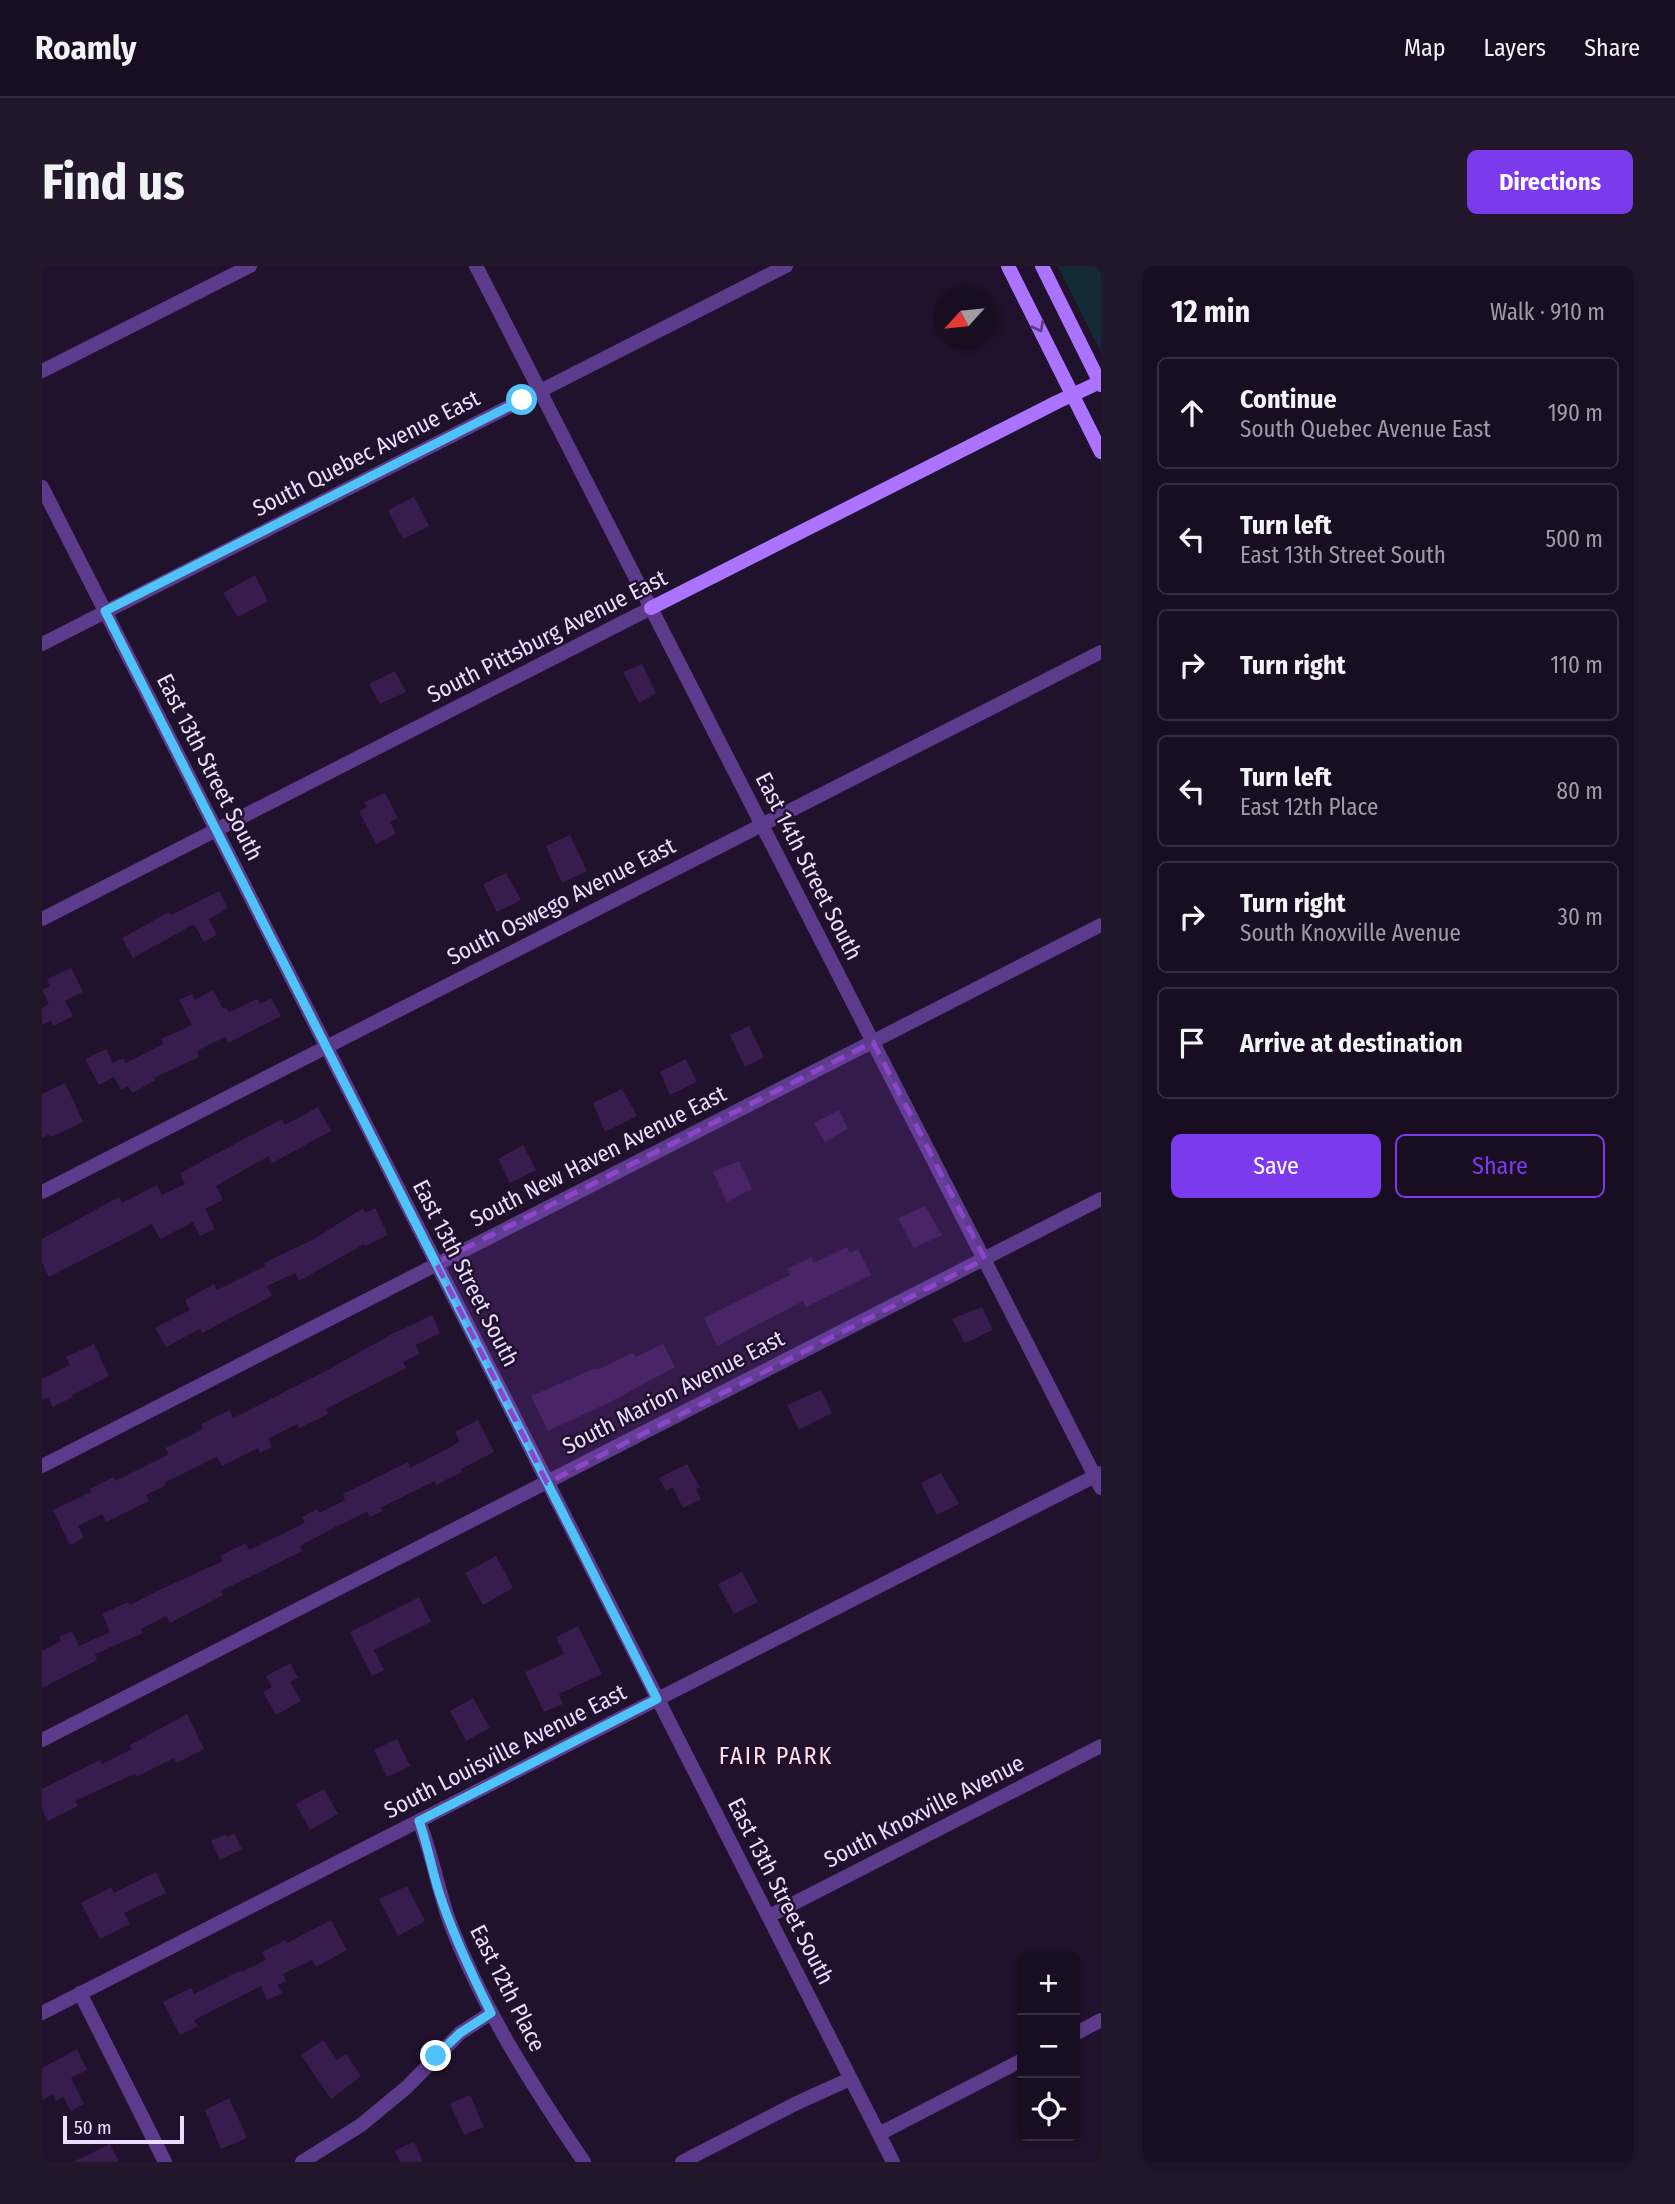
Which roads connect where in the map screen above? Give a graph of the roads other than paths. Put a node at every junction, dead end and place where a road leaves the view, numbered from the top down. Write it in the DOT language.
graph roads {
  1 [pos="250,266"];
  2 [pos="476,266"];
  3 [pos="786,266"];
  4 [pos="1008,266"];
  5 [pos="1042,266"];
  6 [pos="42,371"];
  7 [pos="1100,384"];
  8 [pos="540,391"];
  9 [pos="1074,394"];
  10 [pos="1101,452"];
  11 [pos="42,487"];
  12 [pos="651,608"];
  13 [pos="105,611"];
  14 [pos="42,644"];
  15 [pos="1101,652"];
  16 [pos="763,825"];
  17 [pos="216,831"];
  18 [pos="42,919"];
  19 [pos="1101,925"];
  20 [pos="873,1042"];
  21 [pos="326,1046"];
  22 [pos="42,1192"];
  23 [pos="1101,1199"];
  24 [pos="985,1259"];
  25 [pos="436,1264"];
  26 [pos="42,1466"];
  27 [pos="1099,1479"];
  28 [pos="547,1483"];
  29 [pos="657,1699"];
  30 [pos="42,1740"];
  31 [pos="1101,1746"];
  32 [pos="419,1821"];
  33 [pos="769,1916"];
  34 [pos="80,1993"];
  35 [pos="42,2013"];
  36 [pos="491,2013"];
  37 [pos="1101,2020"];
  38 [pos="1080,2031"];
  39 [pos="1017,2063"];
  40 [pos="850,2079"];
  41 [pos="878,2134"];
  42 [pos="164,2162"];
  43 [pos="302,2162"];
  44 [pos="584,2162"];
  45 [pos="682,2162"];
  46 [pos="893,2162"];
  1 -- 6 [label="street"];
  2 -- 8 [label="street, East 14th Street South"];
  3 -- 8 [label="street, South Quebec Avenue East"];
  4 -- 9 [label="street, one-way"];
  5 -- 7 [label="street"];
  7 -- 9 [label="street, South Pittsburg Avenue East"];
  8 -- 12 [label="street, East 14th Street South"];
  8 -- 13 [label="street, South Quebec Avenue East"];
  9 -- 10 [label="street"];
  9 -- 12 [label="street, South Pittsburg Avenue East"];
  11 -- 13 [label="street, East 13th Street South"];
  12 -- 16 [label="street, East 14th Street South"];
  12 -- 17 [label="street, South Pittsburg Avenue East"];
  13 -- 14 [label="street, South Quebec Avenue East"];
  13 -- 17 [label="street, East 13th Street South"];
  15 -- 16 [label="street, South Oswego Avenue East"];
  16 -- 20 [label="street, East 14th Street South"];
  16 -- 21 [label="street, South Oswego Avenue East"];
  17 -- 18 [label="street, South Pittsburg Avenue East"];
  17 -- 21 [label="street, East 13th Street South"];
  19 -- 20 [label="street, South New Haven Avenue East"];
  20 -- 24 [label="street, East 14th Street South"];
  20 -- 25 [label="street, South New Haven Avenue East"];
  21 -- 22 [label="street, South Oswego Avenue East"];
  21 -- 25 [label="street, East 13th Street South"];
  23 -- 24 [label="street, South Marion Avenue East"];
  24 -- 27 [label="street, East 14th Street South"];
  24 -- 28 [label="street, South Marion Avenue East"];
  25 -- 26 [label="street, South New Haven Avenue East"];
  25 -- 28 [label="street, East 13th Street South"];
  27 -- 29 [label="street, South Louisville Avenue East"];
  28 -- 29 [label="street, East 13th Street South"];
  28 -- 30 [label="street, South Marion Avenue East"];
  29 -- 32 [label="street, South Louisville Avenue East"];
  29 -- 33 [label="street, East 13th Street South"];
  31 -- 33 [label="street, South Knoxville Avenue"];
  32 -- 34 [label="street, South Louisville Avenue East"];
  32 -- 36 [label="street, East 12th Place"];
  33 -- 40 [label="street, East 13th Street South"];
  34 -- 35 [label="street, South Louisville Avenue East"];
  34 -- 42 [label="street"];
  36 -- 43 [label="street"];
  36 -- 44 [label="street, East 12th Place"];
  37 -- 38 [label="street"];
  39 -- 41 [label="street"];
  40 -- 41 [label="street, East 13th Street South"];
  40 -- 45 [label="street"];
  41 -- 46 [label="street, East 13th Street South"];
}
